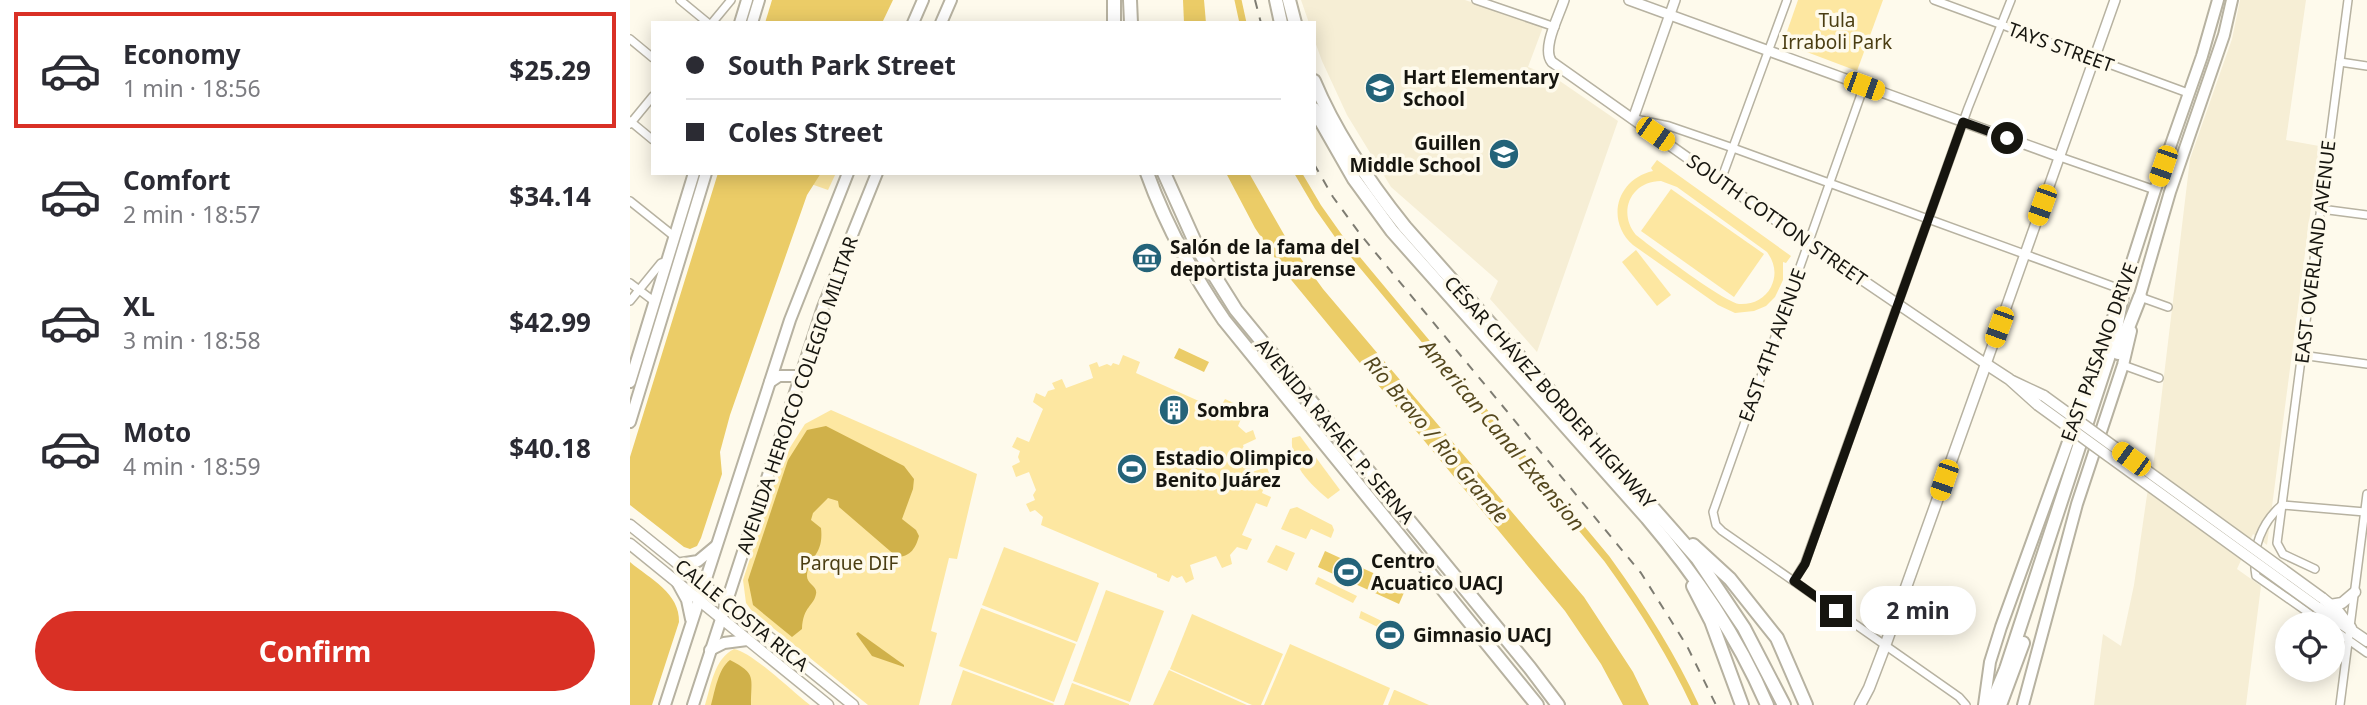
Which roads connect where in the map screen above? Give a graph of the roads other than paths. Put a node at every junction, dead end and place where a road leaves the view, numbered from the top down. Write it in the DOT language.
graph roads {
  1 [pos="680,0"];
  2 [pos="731,0"];
  3 [pos="747,0"];
  4 [pos="759,0"];
  5 [pos="923,0"];
  6 [pos="951,0"];
  7 [pos="1114,0"];
  8 [pos="1130,0"];
  9 [pos="1276,0"];
  10 [pos="1289,0"];
  11 [pos="1476,0"];
  12 [pos="1564,0"];
  13 [pos="1629,0"];
  14 [pos="1675,0"];
  15 [pos="1787,0"];
  16 [pos="1934,0"];
  17 [pos="2011,0"];
  18 [pos="2115,0"];
  19 [pos="2218,0"];
  20 [pos="2232,0"];
  21 [pos="2348,0"];
  22 [pos="1670,15"];
  23 [pos="707,21"];
  24 [pos="712,21"];
  25 [pos="741,21"];
  26 [pos="753,21"];
  27 [pos="914,21"];
  28 [pos="942,21"];
  29 [pos="1114,21"];
  30 [pos="1131,21"];
  31 [pos="1281,21"];
  32 [pos="1294,21"];
  33 [pos="2002,25"];
  34 [pos="1555,27"];
  35 [pos="630,39"];
  36 [pos="1769,50"];
  37 [pos="651,56"];
  38 [pos="2094,59"];
  39 [pos="2340,62"];
  40 [pos="2367,66"];
  41 [pos="1316,84"];
  42 [pos="1864,86"];
  43 [pos="2188,93"];
  44 [pos="651,98"];
  45 [pos="1316,113"];
  46 [pos="1633,119"];
  47 [pos="630,122"];
  48 [pos="1963,122"];
  49 [pos="651,138"];
  50 [pos="1733,148"];
  51 [pos="2060,157"];
  52 [pos="693,175"];
  53 [pos="705,175"];
  54 [pos="847,175"];
  55 [pos="876,175"];
  56 [pos="1148,175"];
  57 [pos="1165,175"];
  58 [pos="1721,180"];
  59 [pos="1830,184"];
  60 [pos="2155,190"];
  61 [pos="630,201"];
  62 [pos="2321,209"];
  63 [pos="2367,215"];
  64 [pos="1929,218"];
  65 [pos="675,237"];
  66 [pos="1808,243"];
  67 [pos="2024,255"];
  68 [pos="667,260"];
  69 [pos="630,283"];
  70 [pos="639,290"];
  71 [pos="2123,290"];
  72 [pos="1453,292"];
  73 [pos="2140,297"];
  74 [pos="630,301"];
  75 [pos="655,302"];
  76 [pos="1898,304"];
  77 [pos="2168,307"];
  78 [pos="2301,355"];
  79 [pos="633,363"];
  80 [pos="2367,363"];
  81 [pos="1986,365"];
  82 [pos="2123,365"];
  83 [pos="800,376"];
  84 [pos="2159,378"];
  85 [pos="630,382"];
  86 [pos="770,382"];
  87 [pos="630,422"];
  88 [pos="2367,494"];
  89 [pos="2283,505"];
  90 [pos="1652,512"];
  91 [pos="2365,512"];
  92 [pos="630,525"];
  93 [pos="1668,543"];
  94 [pos="630,544"];
  95 [pos="718,544"];
  96 [pos="680,564"];
  97 [pos="2315,569"];
  98 [pos="676,580"];
  99 [pos="1794,581"];
  100 [pos="704,584"];
  101 [pos="2355,592"];
  102 [pos="699,600"];
  103 [pos="726,603"];
  104 [pos="2323,604"];
  105 [pos="2307,612"];
  106 [pos="721,618"];
  107 [pos="691,623"];
  108 [pos="2351,628"];
  109 [pos="2345,637"];
  110 [pos="747,640"];
  111 [pos="2349,640"];
  112 [pos="2367,641"];
  113 [pos="1885,646"];
  114 [pos="710,650"];
  115 [pos="2367,653"];
  116 [pos="2010,671"];
  117 [pos="1870,688"];
  118 [pos="665,705"];
  119 [pos="692,705"];
  120 [pos="828,705"];
  121 [pos="853,705"];
  122 [pos="1537,705"];
  123 [pos="1558,705"];
  124 [pos="1742,705"];
  125 [pos="1767,705"];
  126 [pos="1784,705"];
  127 [pos="1806,705"];
  128 [pos="1860,705"];
  129 [pos="1869,705"];
  130 [pos="1966,705"];
  131 [pos="1984,705"];
  132 [pos="1991,705"];
  133 [pos="2000,705"];
  134 [pos="2023,705"];
  135 [pos="2340,705"];
  1 -- 23 [label="street"];
  2 -- 24 [label="street"];
  3 -- 25 [label="main road"];
  4 -- 26 [label="main road"];
  5 -- 27 [label="main road"];
  6 -- 28 [label="main road"];
  7 -- 29 [label="highway"];
  8 -- 30 [label="highway"];
  9 -- 31 [label="highway"];
  10 -- 32 [label="highway"];
  11 -- 34 [label="street"];
  12 -- 34 [label="street"];
  13 -- 22 [label="street"];
  14 -- 22 [label="street"];
  15 -- 36 [label="street"];
  16 -- 33 [label="street, TAYS STREET"];
  17 -- 33 [label="street"];
  18 -- 38 [label="street"];
  19 -- 43 [label="main road, EAST PAISANO DRIVE"];
  20 -- 73 [label="main road, EAST PAISANO DRIVE"];
  21 -- 39 [label="street, EAST OVERLAND AVENUE"];
  22 -- 36 [label="street"];
  22 -- 46 [label="street"];
  33 -- 38 [label="street, TAYS STREET"];
  33 -- 48 [label="street"];
  34 -- 46 [label="street, SOUTH COTTON STREET"];
  35 -- 37 [label="street"];
  36 -- 42 [label="street"];
  36 -- 50 [label="street"];
  38 -- 43 [label="street, TAYS STREET"];
  38 -- 51 [label="street"];
  39 -- 40 [label="street"];
  39 -- 62 [label="street, EAST OVERLAND AVENUE"];
  41 -- 72 [label="highway, CÉSAR CHÁVEZ BORDER HIGHWAY"];
  42 -- 48 [label="street"];
  42 -- 59 [label="street, EAST 4TH AVENUE"];
  43 -- 60 [label="main road, EAST PAISANO DRIVE"];
  44 -- 47 [label="street"];
  45 -- 72 [label="highway"];
  46 -- 50 [label="street"];
  46 -- 58 [label="street, SOUTH COTTON STREET"];
  47 -- 49 [label="street"];
  48 -- 51 [label="street"];
  48 -- 64 [label="street"];
  50 -- 58 [label="street"];
  50 -- 59 [label="street"];
  51 -- 60 [label="street"];
  51 -- 67 [label="street"];
  52 -- 65 [label="main road"];
  53 -- 87 [label="main road"];
  54 -- 86 [label="main road, AVENIDA HEROICO COLEGIO MILITAR"];
  55 -- 83 [label="main road, AVENIDA HEROICO COLEGIO MILITAR"];
  56 -- 122 [label="highway, AVENIDA RAFAEL P. SERNA"];
  57 -- 123 [label="highway, AVENIDA RAFAEL P. SERNA"];
  58 -- 66 [label="street, SOUTH COTTON STREET"];
  59 -- 64 [label="street"];
  59 -- 66 [label="street, EAST 4TH AVENUE"];
  60 -- 71 [label="main road, EAST PAISANO DRIVE"];
  61 -- 65 [label="street"];
  62 -- 63 [label="street"];
  62 -- 78 [label="street, EAST OVERLAND AVENUE"];
  64 -- 67 [label="street"];
  64 -- 76 [label="street"];
  65 -- 68 [label="main road"];
  66 -- 76 [label="street, SOUTH COTTON STREET"];
  66 -- 99 [label="street, EAST 4TH AVENUE"];
  67 -- 71 [label="street"];
  67 -- 81 [label="street"];
  68 -- 70 [label="street"];
  68 -- 75 [label="main road"];
  69 -- 70 [label="street"];
  70 -- 74 [label="street"];
  70 -- 75 [label="street"];
  71 -- 116 [label="highway"];
  71 -- 131 [label="main road, EAST PAISANO DRIVE"];
  72 -- 90 [label="highway, CÉSAR CHÁVEZ BORDER HIGHWAY"];
  73 -- 77 [label="street"];
  73 -- 82 [label="main road, EAST PAISANO DRIVE"];
  73 -- 116 [label="highway"];
  75 -- 79 [label="main road"];
  76 -- 81 [label="street, SOUTH COTTON STREET"];
  76 -- 99 [label="street"];
  78 -- 80 [label="street"];
  78 -- 89 [label="street, EAST OVERLAND AVENUE"];
  79 -- 85 [label="main road"];
  81 -- 104 [label="main road, SOUTH COTTON STREET, bridge"];
  81 -- 113 [label="main road"];
  82 -- 84 [label="street"];
  82 -- 134 [label="main road, EAST PAISANO DRIVE"];
  83 -- 86 [label="main road"];
  83 -- 103 [label="main road, AVENIDA HEROICO COLEGIO MILITAR"];
  86 -- 95 [label="main road, AVENIDA HEROICO COLEGIO MILITAR"];
  88 -- 91 [label="street"];
  89 -- 91 [label="street"];
  89 -- 97 [label="street, EAST OVERLAND AVENUE"];
  89 -- 105 [label="street"];
  90 -- 93 [label="highway"];
  90 -- 126 [label="highway, CÉSAR CHÁVEZ BORDER HIGHWAY"];
  90 -- 127 [label="highway"];
  91 -- 101 [label="street"];
  92 -- 96 [label="main road, CALLE COSTA RICA"];
  93 -- 124 [label="highway"];
  93 -- 125 [label="highway"];
  94 -- 98 [label="main road, CALLE COSTA RICA"];
  95 -- 96 [label="main road"];
  95 -- 100 [label="main road, AVENIDA HEROICO COLEGIO MILITAR"];
  96 -- 100 [label="main road, CALLE COSTA RICA"];
  98 -- 102 [label="main road, CALLE COSTA RICA"];
  98 -- 107 [label="main road"];
  99 -- 113 [label="street"];
  100 -- 102 [label="main road, AVENIDA HEROICO COLEGIO MILITAR"];
  100 -- 103 [label="main road, CALLE COSTA RICA"];
  101 -- 104 [label="main road"];
  101 -- 108 [label="street"];
  102 -- 106 [label="main road, CALLE COSTA RICA"];
  102 -- 107 [label="main road, AVENIDA HEROICO COLEGIO MILITAR"];
  103 -- 106 [label="main road, AVENIDA HEROICO COLEGIO MILITAR"];
  103 -- 121 [label="main road, CALLE COSTA RICA"];
  104 -- 108 [label="main road, SOUTH COTTON STREET"];
  106 -- 110 [label="main road, CALLE COSTA RICA"];
  106 -- 114 [label="main road, AVENIDA HEROICO COLEGIO MILITAR"];
  107 -- 118 [label="main road, AVENIDA HEROICO COLEGIO MILITAR"];
  108 -- 111 [label="street"];
  108 -- 112 [label="main road, SOUTH COTTON STREET"];
  109 -- 111 [label="street"];
  110 -- 114 [label="main road"];
  110 -- 120 [label="main road, CALLE COSTA RICA"];
  111 -- 115 [label="street"];
  111 -- 135 [label="street"];
  113 -- 117 [label="main road"];
  113 -- 130 [label="street"];
  114 -- 119 [label="main road, AVENIDA HEROICO COLEGIO MILITAR"];
  116 -- 132 [label="highway"];
  116 -- 133 [label="highway"];
  117 -- 128 [label="main road"];
  117 -- 129 [label="main road"];
}
